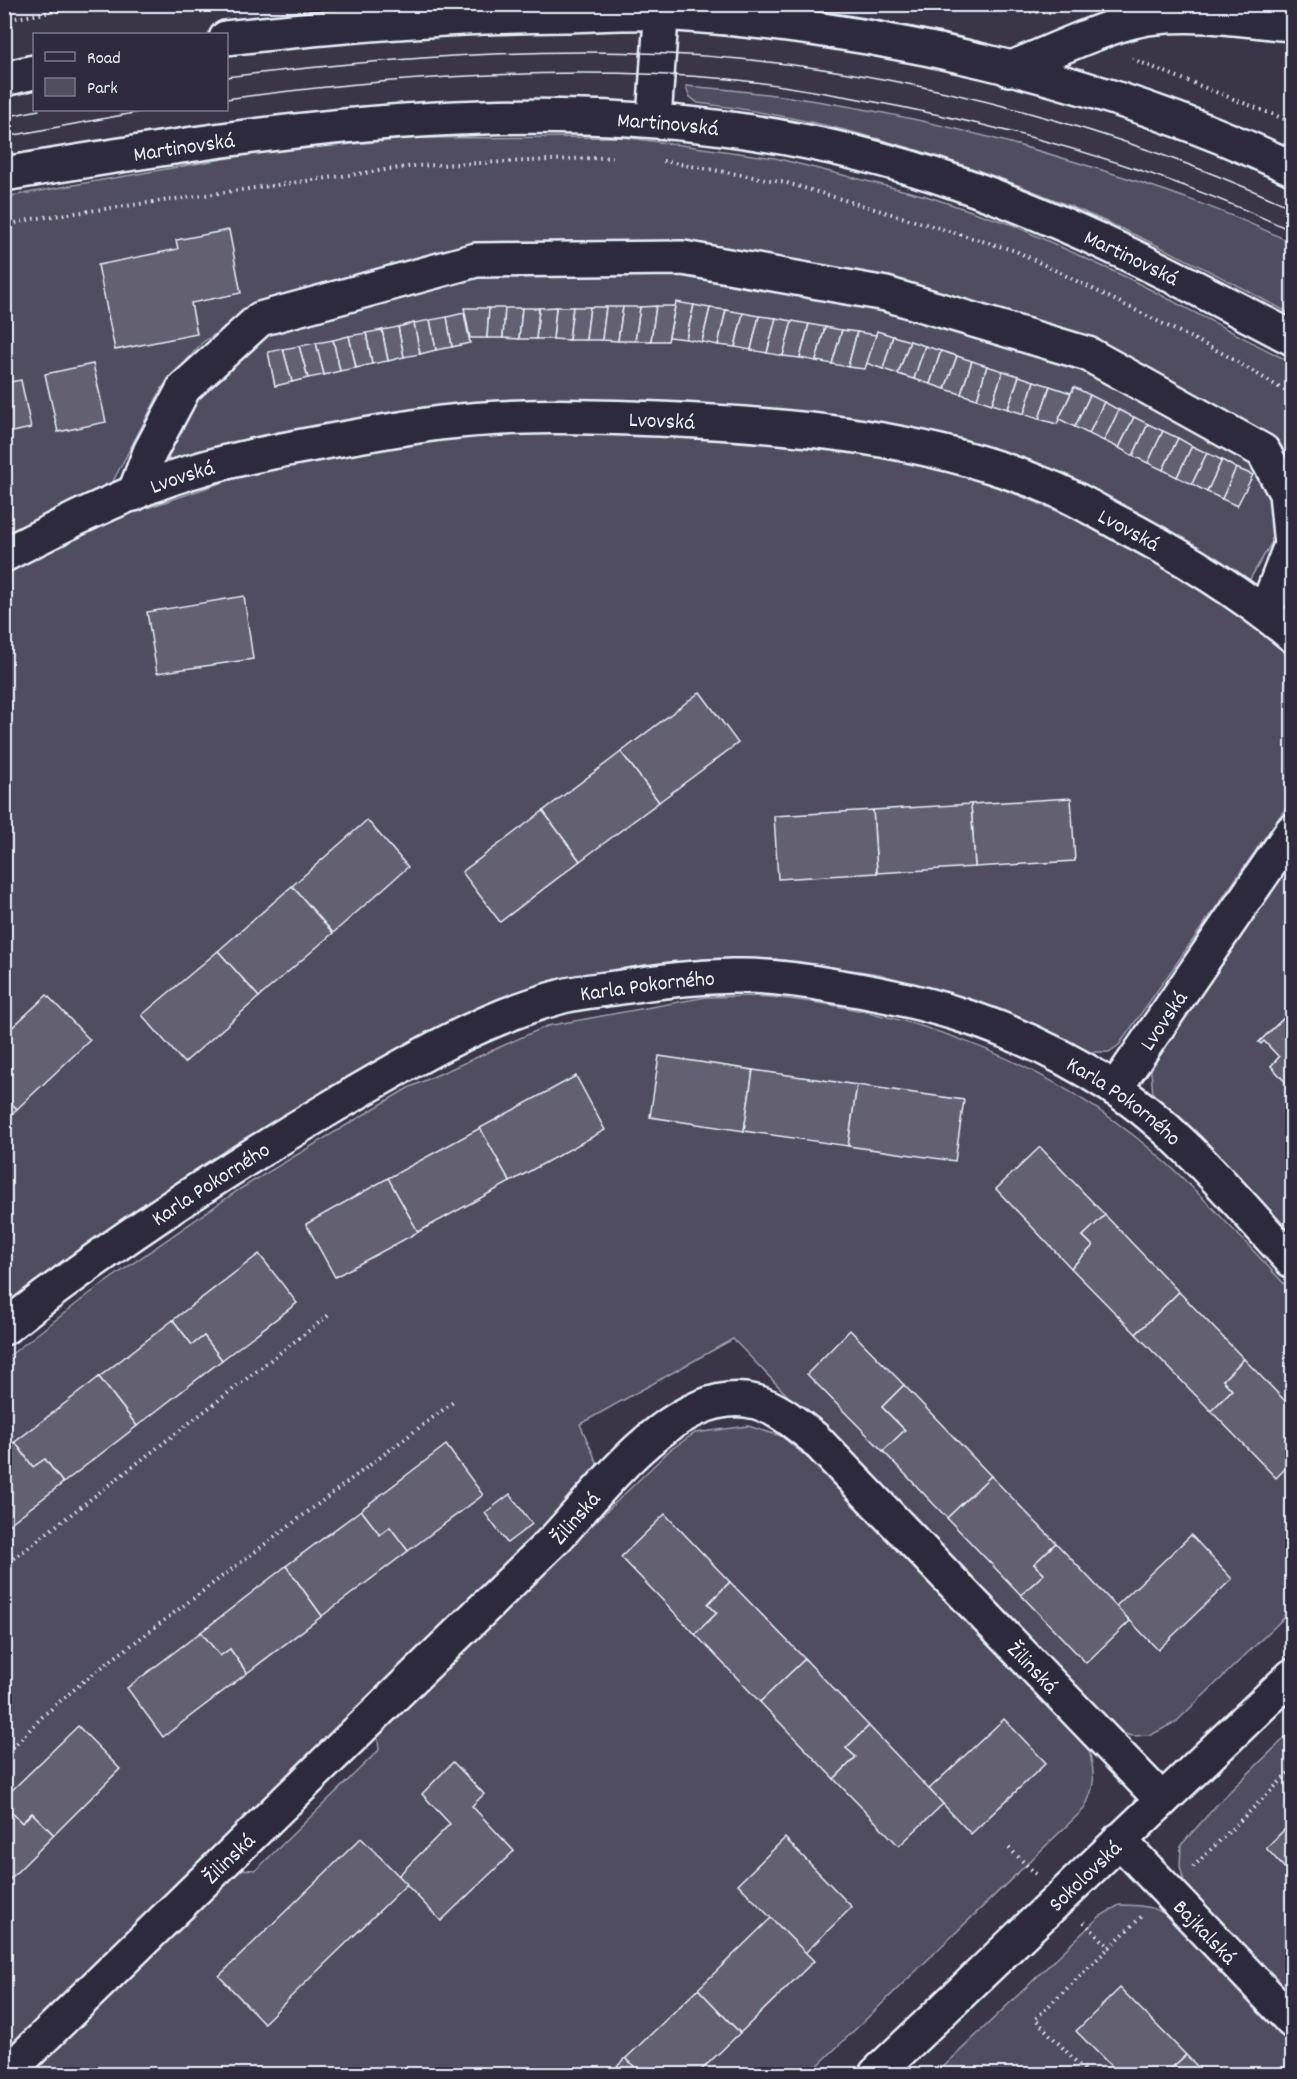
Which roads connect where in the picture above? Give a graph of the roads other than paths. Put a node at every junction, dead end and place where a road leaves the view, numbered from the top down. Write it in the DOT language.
graph roads {
  1 [pos="662,9"];
  2 [pos="1293,24"];
  3 [pos="228,38"];
  4 [pos="1009,69"];
  5 [pos="33,72"];
  6 [pos="4,79"];
  7 [pos="654,119"];
  8 [pos="1293,168"];
  9 [pos="4,174"];
  10 [pos="1293,338"];
  11 [pos="135,494"];
  12 [pos="4,555"];
  13 [pos="1265,613"];
  14 [pos="1293,635"];
  15 [pos="1293,831"];
  16 [pos="1115,1089"];
  17 [pos="1293,1261"];
  18 [pos="4,1328"];
  19 [pos="1293,1676"];
  20 [pos="1162,1800"];
  21 [pos="1119,1840"];
  22 [pos="1293,2021"];
  23 [pos="6,2074"];
  24 [pos="876,2074"];
  1 -- 3 [label="street"];
  1 -- 4 [label="street"];
  1 -- 7 [label="street"];
  2 -- 4 [label="street"];
  4 -- 8 [label="street"];
  5 -- 6 [label="street"];
  7 -- 9 [label="street, Martinovská"];
  7 -- 10 [label="street, Martinovská"];
  11 -- 12 [label="street, Lvovská"];
  11 -- 13 [label="street, Lvovská"];
  11 -- 13 [label="street"];
  13 -- 14 [label="street, Lvovská"];
  15 -- 16 [label="street, Lvovská"];
  16 -- 17 [label="street, Karla Pokorného"];
  16 -- 18 [label="street, Karla Pokorného"];
  19 -- 20 [label="street, Sokolovská"];
  20 -- 21 [label="street, Sokolovská"];
  20 -- 23 [label="street, Žilinská"];
  21 -- 22 [label="street, Bajkalská"];
  21 -- 24 [label="street, Sokolovská"];
}
